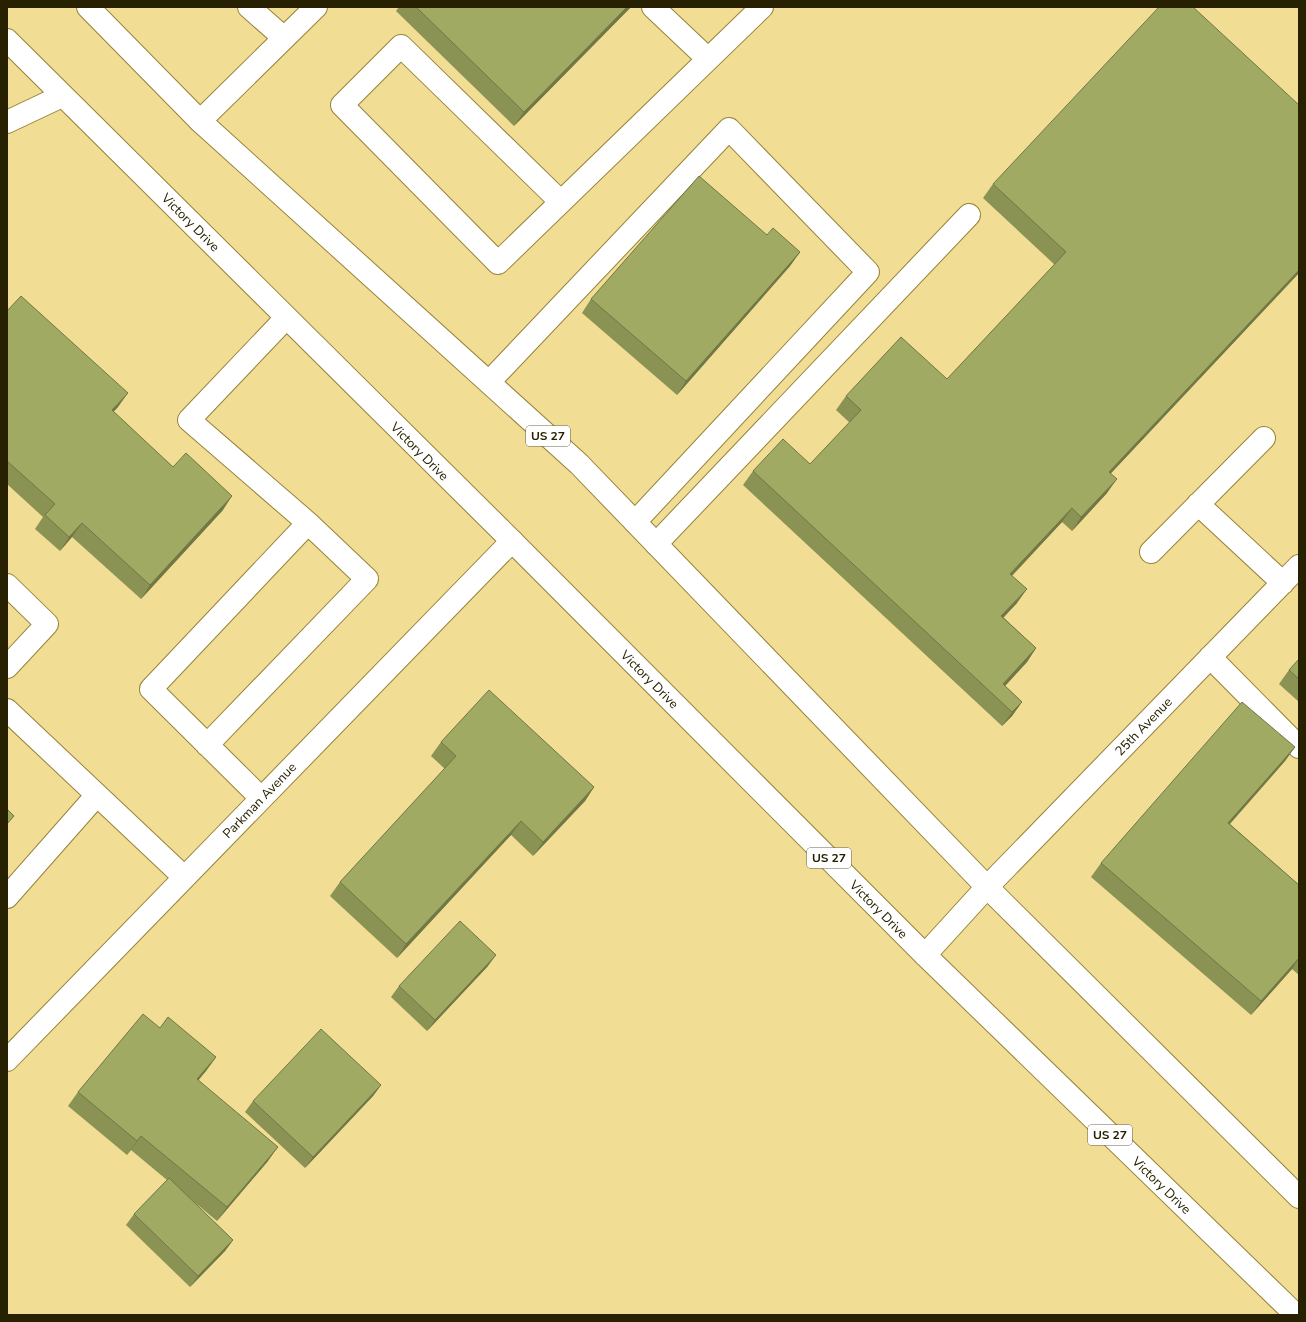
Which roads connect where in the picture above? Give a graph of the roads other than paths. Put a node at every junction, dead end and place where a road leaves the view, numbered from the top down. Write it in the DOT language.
graph roads {
  1 [pos="88,7"];
  2 [pos="248,7"];
  3 [pos="316,7"];
  4 [pos="654,7"];
  5 [pos="762,7"];
  6 [pos="284,38"];
  7 [pos="7,40"];
  8 [pos="708,59"];
  9 [pos="62,96"];
  10 [pos="200,121"];
  11 [pos="7,122"];
  12 [pos="561,202"];
  13 [pos="969,215"];
  14 [pos="286,318"];
  15 [pos="489,382"];
  16 [pos="1264,438"];
  17 [pos="1198,504"];
  18 [pos="635,522"];
  19 [pos="308,523"];
  20 [pos="512,541"];
  21 [pos="656,544"];
  22 [pos="1150,552"];
  23 [pos="1299,566"];
  24 [pos="1283,582"];
  25 [pos="7,585"];
  26 [pos="1210,657"];
  27 [pos="7,667"];
  28 [pos="7,710"];
  29 [pos="206,745"];
  30 [pos="1299,747"];
  31 [pos="96,796"];
  32 [pos="261,798"];
  33 [pos="184,877"];
  34 [pos="987,887"];
  35 [pos="7,897"];
  36 [pos="925,955"];
  37 [pos="7,1060"];
  38 [pos="1299,1197"];
  39 [pos="1293,1314"];
  1 -- 10 [label="main road, US 27"];
  2 -- 6 [label="main road"];
  3 -- 6 [label="main road"];
  4 -- 8 [label="main road"];
  5 -- 8 [label="main road"];
  6 -- 10 [label="main road"];
  7 -- 9 [label="main road, Victory Drive / US 27"];
  8 -- 12 [label="main road"];
  9 -- 11 [label="main road"];
  9 -- 14 [label="main road, Victory Drive / US 27"];
  10 -- 15 [label="main road, US 27"];
  12 -- 12 [label="main road"];
  13 -- 21 [label="main road"];
  14 -- 19 [label="main road"];
  14 -- 20 [label="main road, Victory Drive / US 27"];
  15 -- 18 [label="main road, US 27"];
  15 -- 18 [label="main road"];
  16 -- 17 [label="main road"];
  17 -- 22 [label="main road"];
  17 -- 24 [label="main road"];
  18 -- 21 [label="main road, US 27"];
  19 -- 29 [label="main road"];
  19 -- 29 [label="main road"];
  20 -- 32 [label="main road, Parkman Avenue"];
  20 -- 36 [label="main road, Victory Drive / US 27"];
  21 -- 34 [label="main road, US 27"];
  23 -- 24 [label="main road, 25th Avenue"];
  24 -- 26 [label="main road, 25th Avenue"];
  25 -- 27 [label="main road"];
  26 -- 30 [label="main road"];
  26 -- 34 [label="main road, 25th Avenue"];
  28 -- 31 [label="main road"];
  29 -- 32 [label="main road"];
  31 -- 33 [label="main road"];
  31 -- 35 [label="main road"];
  32 -- 33 [label="main road, Parkman Avenue"];
  33 -- 37 [label="main road, Parkman Avenue"];
  34 -- 36 [label="main road, 25th Avenue"];
  34 -- 38 [label="main road, US 27"];
  36 -- 39 [label="main road, Victory Drive / US 27"];
}
